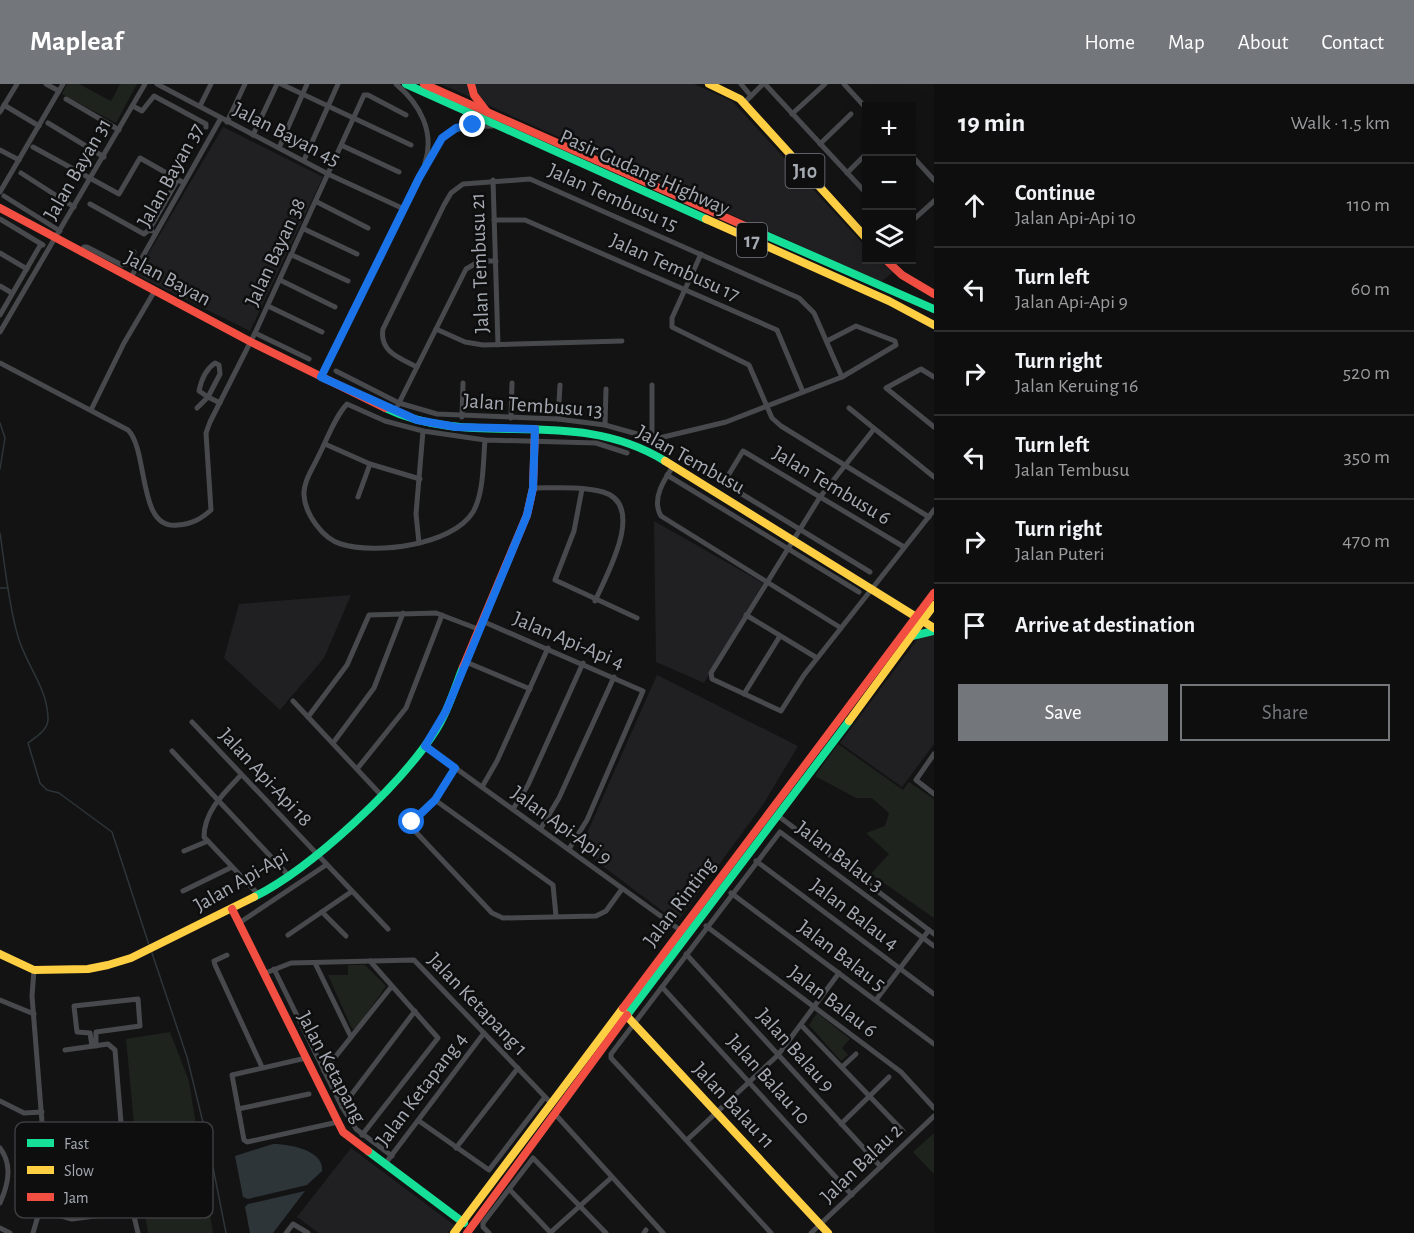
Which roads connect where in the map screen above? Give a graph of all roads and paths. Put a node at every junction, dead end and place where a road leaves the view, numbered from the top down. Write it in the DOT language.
graph roads {
  1 [pos="17,84"];
  2 [pos="46,84"];
  3 [pos="63,84"];
  4 [pos="145,84"];
  5 [pos="157,84"];
  6 [pos="211,84"];
  7 [pos="246,84"];
  8 [pos="279,84"];
  9 [pos="307,84"];
  10 [pos="338,84"];
  11 [pos="396,84"];
  12 [pos="406,84"];
  13 [pos="424,84"];
  14 [pos="471,84"];
  15 [pos="709,84"];
  16 [pos="741,84"];
  17 [pos="764,84"];
  18 [pos="825,84"];
  19 [pos="844,84"];
  20 [pos="59,91"];
  21 [pos="303,94"];
  22 [pos="751,96"];
  23 [pos="66,99"];
  24 [pos="189,101"];
  25 [pos="744,102"];
  26 [pos="862,103"];
  27 [pos="4,105"];
  28 [pos="133,106"];
  29 [pos="200,106"];
  30 [pos="329,107"];
  31 [pos="184,111"];
  32 [pos="0,112"];
  33 [pos="487,113"];
  34 [pos="792,114"];
  35 [pos="851,114"];
  36 [pos="406,115"];
  37 [pos="221,118"];
  38 [pos="355,119"];
  39 [pos="228,122"];
  40 [pos="48,123"];
  41 [pos="39,126"];
  42 [pos="498,126"];
  43 [pos="206,127"];
  44 [pos="119,130"];
  45 [pos="253,135"];
  46 [pos="820,144"];
  47 [pos="411,145"];
  48 [pos="344,146"];
  49 [pos="33,147"];
  50 [pos="279,148"];
  51 [pos="0,150"];
  52 [pos="865,156"];
  53 [pos="104,157"];
  54 [pos="19,160"];
  55 [pos="304,160"];
  56 [pos="916,160"];
  57 [pos="399,172"];
  58 [pos="21,173"];
  59 [pos="847,173"];
  60 [pos="330,175"];
  61 [pos="419,178"];
  62 [pos="91,179"];
  63 [pos="493,180"];
  64 [pos="934,180"];
  65 [pos="177,181"];
  66 [pos="184,183"];
  67 [pos="862,188"];
  68 [pos="2,194"];
  69 [pos="934,201"];
  70 [pos="317,202"];
  71 [pos="90,204"];
  72 [pos="74,207"];
  73 [pos="0,208"];
  74 [pos="404,209"];
  75 [pos="916,217"];
  76 [pos="0,219"];
  77 [pos="494,220"];
  78 [pos="368,228"];
  79 [pos="304,229"];
  80 [pos="149,230"];
  81 [pos="60,231"];
  82 [pos="862,232"];
  83 [pos="156,234"];
  84 [pos="55,239"];
  85 [pos="41,244"];
  86 [pos="49,249"];
  87 [pos="81,252"];
  88 [pos="134,252"];
  89 [pos="0,253"];
  90 [pos="357,254"];
  91 [pos="701,254"];
  92 [pos="292,255"];
  93 [pos="496,261"];
  94 [pos="891,264"];
  95 [pos="27,269"];
  96 [pos="130,279"];
  97 [pos="280,280"];
  98 [pos="348,281"];
  99 [pos="0,286"];
  100 [pos="685,290"];
  101 [pos="154,292"];
  102 [pos="12,293"];
  103 [pos="934,294"];
  104 [pos="268,306"];
  105 [pos="335,307"];
  106 [pos="934,309"];
  107 [pos="0,315"];
  108 [pos="934,325"];
  109 [pos="436,329"];
  110 [pos="0,332"];
  111 [pos="322,332"];
  112 [pos="255,333"];
  113 [pos="622,341"];
  114 [pos="251,342"];
  115 [pos="827,342"];
  116 [pos="498,345"];
  117 [pos="309,359"];
  118 [pos="0,363"];
  119 [pos="417,367"];
  120 [pos="336,371"];
  121 [pos="321,377"];
  122 [pos="842,377"];
  123 [pos="934,377"];
  124 [pos="463,383"];
  125 [pos="512,383"];
  126 [pos="560,385"];
  127 [pos="652,385"];
  128 [pos="606,389"];
  129 [pos="803,392"];
  130 [pos="208,397"];
  131 [pos="220,403"];
  132 [pos="399,403"];
  133 [pos="766,406"];
  134 [pos="196,408"];
  135 [pos="849,408"];
  136 [pos="91,410"];
  137 [pos="394,412"];
  138 [pos="462,417"];
  139 [pos="511,418"];
  140 [pos="558,419"];
  141 [pos="605,425"];
  142 [pos="934,427"];
  143 [pos="535,429"];
  144 [pos="873,429"];
  145 [pos="423,431"];
  146 [pos="652,439"];
  147 [pos="485,440"];
  148 [pos="535,440"];
  149 [pos="325,444"];
  150 [pos="627,453"];
  151 [pos="370,464"];
  152 [pos="674,465"];
  153 [pos="844,465"];
  154 [pos="667,475"];
  155 [pos="934,477"];
  156 [pos="420,479"];
  157 [pos="533,488"];
  158 [pos="582,489"];
  159 [pos="358,497"];
  160 [pos="820,497"];
  161 [pos="934,510"];
  162 [pos="928,517"];
  163 [pos="800,530"];
  164 [pos="794,539"];
  165 [pos="419,543"];
  166 [pos="788,547"];
  167 [pos="904,547"];
  168 [pos="870,572"];
  169 [pos="767,582"];
  170 [pos="872,588"];
  171 [pos="859,592"];
  172 [pos="934,593"];
  173 [pos="596,601"];
  174 [pos="931,606"];
  175 [pos="902,607"];
  176 [pos="403,614"];
  177 [pos="442,615"];
  178 [pos="746,615"];
  179 [pos="637,618"];
  180 [pos="920,618"];
  181 [pos="480,625"];
  182 [pos="841,628"];
  183 [pos="934,628"];
  184 [pos="909,633"];
  185 [pos="780,636"];
  186 [pos="548,648"];
  187 [pos="817,658"];
  188 [pos="466,662"];
  189 [pos="583,663"];
  190 [pos="614,676"];
  191 [pos="530,689"];
  192 [pos="744,694"];
  193 [pos="292,701"];
  194 [pos="308,717"];
  195 [pos="192,722"];
  196 [pos="333,743"];
  197 [pos="425,746"];
  198 [pos="172,751"];
  199 [pos="934,754"];
  200 [pos="455,768"];
  201 [pos="357,769"];
  202 [pos="242,775"];
  203 [pos="482,787"];
  204 [pos="934,794"];
  205 [pos="382,796"];
  206 [pos="218,800"];
  207 [pos="435,800"];
  208 [pos="513,809"];
  209 [pos="771,811"];
  210 [pos="779,816"];
  211 [pos="540,828"];
  212 [pos="208,841"];
  213 [pos="569,849"];
  214 [pos="184,851"];
  215 [pos="317,854"];
  216 [pos="756,861"];
  217 [pos="326,865"];
  218 [pos="232,867"];
  219 [pos="289,876"];
  220 [pos="622,889"];
  221 [pos="183,891"];
  222 [pos="351,892"];
  223 [pos="731,893"];
  224 [pos="259,895"];
  225 [pos="232,909"];
  226 [pos="322,912"];
  227 [pos="556,916"];
  228 [pos="239,923"];
  229 [pos="706,926"];
  230 [pos="388,929"];
  231 [pos="680,930"];
  232 [pos="932,932"];
  233 [pos="288,935"];
  234 [pos="346,936"];
  235 [pos="923,938"];
  236 [pos="934,946"];
  237 [pos="0,954"];
  238 [pos="686,954"];
  239 [pos="227,955"];
  240 [pos="370,961"];
  241 [pos="315,963"];
  242 [pos="274,969"];
  243 [pos="900,969"];
  244 [pos="34,970"];
  245 [pos="839,973"];
  246 [pos="263,974"];
  247 [pos="392,986"];
  248 [pos="662,987"];
  249 [pos="934,994"];
  250 [pos="0,1000"];
  251 [pos="876,1000"];
  252 [pos="814,1007"];
  253 [pos="415,1011"];
  254 [pos="624,1012"];
  255 [pos="34,1014"];
  256 [pos="635,1023"];
  257 [pos="801,1025"];
  258 [pos="484,1033"];
  259 [pos="351,1037"];
  260 [pos="934,1044"];
  261 [pos="94,1046"];
  262 [pos="65,1050"];
  263 [pos="856,1054"];
  264 [pos="778,1055"];
  265 [pos="306,1058"];
  266 [pos="262,1067"];
  267 [pos="842,1067"];
  268 [pos="518,1068"];
  269 [pos="324,1071"];
  270 [pos="889,1077"];
  271 [pos="749,1082"];
  272 [pos="309,1094"];
  273 [pos="870,1096"];
  274 [pos="548,1100"];
  275 [pos="0,1101"];
  276 [pos="342,1107"];
  277 [pos="934,1108"];
  278 [pos="238,1109"];
  279 [pos="42,1112"];
  280 [pos="715,1112"];
  281 [pos="555,1114"];
  282 [pos="934,1116"];
  283 [pos="419,1121"];
  284 [pos="43,1122"];
  285 [pos="121,1122"];
  286 [pos="338,1122"];
  287 [pos="841,1124"];
  288 [pos="903,1131"];
  289 [pos="362,1135"];
  290 [pos="687,1140"];
  291 [pos="0,1148"];
  292 [pos="456,1148"];
  293 [pos="392,1156"];
  294 [pos="385,1164"];
  295 [pos="881,1167"];
  296 [pos="612,1177"];
  297 [pos="3,1188"];
  298 [pos="510,1190"];
  299 [pos="852,1195"];
  300 [pos="0,1203"];
  301 [pos="581,1205"];
  302 [pos="38,1218"];
  303 [pos="134,1218"];
  304 [pos="462,1222"];
  305 [pos="820,1224"];
  306 [pos="0,1228"];
  307 [pos="472,1231"];
  308 [pos="10,1233"];
  309 [pos="33,1233"];
  310 [pos="138,1233"];
  311 [pos="286,1233"];
  312 [pos="308,1233"];
  313 [pos="454,1233"];
  314 [pos="489,1233"];
  315 [pos="551,1233"];
  316 [pos="606,1233"];
  317 [pos="663,1233"];
  318 [pos="771,1233"];
  319 [pos="811,1233"];
  320 [pos="828,1233"];
  1 -- 27 [label="street"];
  2 -- 20 [label="street"];
  3 -- 20 [label="street"];
  4 -- 28 [label="street, Jalan Bayan 31"];
  5 -- 24 [label="street, Jalan Bayan 45"];
  6 -- 29 [label="street"];
  7 -- 39 [label="street"];
  8 -- 21 [label="street"];
  8 -- 45 [label="street"];
  9 -- 21 [label="street"];
  10 -- 30 [label="street"];
  11 -- 61 [label="street"];
  12 -- 42 [label="main road, Pasir Gudang Highway / 17"];
  13 -- 33 [label="main road, Pasir Gudang Highway / 17"];
  14 -- 33 [label="main road"];
  15 -- 25 [label="main road, J10"];
  16 -- 22 [label="street"];
  17 -- 22 [label="street"];
  17 -- 34 [label="street"];
  18 -- 34 [label="street"];
  19 -- 26 [label="street"];
  20 -- 41 [label="street"];
  21 -- 30 [label="street"];
  21 -- 50 [label="street"];
  22 -- 25 [label="street"];
  23 -- 44 [label="street"];
  24 -- 29 [label="street, Jalan Bayan 45"];
  24 -- 31 [label="street"];
  25 -- 82 [label="main road, J10"];
  27 -- 32 [label="street"];
  27 -- 41 [label="street"];
  28 -- 31 [label="street"];
  28 -- 44 [label="street, Jalan Bayan 31"];
  29 -- 37 [label="street, Jalan Bayan 45"];
  30 -- 38 [label="street"];
  30 -- 55 [label="street"];
  31 -- 43 [label="street"];
  33 -- 106 [label="main road, Pasir Gudang Highway / 17"];
  34 -- 46 [label="street"];
  35 -- 46 [label="street"];
  36 -- 38 [label="street, Jalan Bayan 38"];
  37 -- 39 [label="street, Jalan Bayan 45"];
  37 -- 66 [label="street, Jalan Bayan 37"];
  38 -- 47 [label="street"];
  38 -- 48 [label="street, Jalan Bayan 38"];
  39 -- 45 [label="street, Jalan Bayan 45"];
  40 -- 53 [label="street"];
  41 -- 54 [label="street"];
  42 -- 61 [label="street"];
  42 -- 108 [label="main road, Pasir Gudang Highway / 17"];
  44 -- 53 [label="street, Jalan Bayan 31"];
  45 -- 50 [label="street, Jalan Bayan 45"];
  46 -- 59 [label="street"];
  48 -- 57 [label="street"];
  48 -- 60 [label="street, Jalan Bayan 38"];
  49 -- 62 [label="street"];
  50 -- 55 [label="street, Jalan Bayan 45"];
  51 -- 54 [label="street"];
  52 -- 59 [label="street"];
  53 -- 62 [label="street, Jalan Bayan 31"];
  54 -- 68 [label="street"];
  55 -- 60 [label="street, Jalan Bayan 45"];
  56 -- 64 [label="street"];
  58 -- 72 [label="street"];
  59 -- 67 [label="street"];
  60 -- 70 [label="street, Jalan Bayan 38"];
  60 -- 74 [label="street, Jalan Bayan 45"];
  61 -- 74 [label="street"];
  62 -- 66 [label="street"];
  62 -- 72 [label="street, Jalan Bayan 31"];
  63 -- 77 [label="street, Jalan Tembusu 21"];
  63 -- 91 [label="street, Jalan Tembusu 15"];
  63 -- 119 [label="street, Jalan Tembusu 15"];
  65 -- 80 [label="street"];
  66 -- 83 [label="street, Jalan Bayan 37"];
  68 -- 81 [label="street"];
  69 -- 75 [label="street"];
  70 -- 78 [label="street"];
  70 -- 79 [label="street, Jalan Bayan 38"];
  71 -- 80 [label="street"];
  72 -- 81 [label="street, Jalan Bayan 31"];
  73 -- 84 [label="main road, Jalan Bayan"];
  74 -- 121 [label="street"];
  76 -- 85 [label="street"];
  77 -- 93 [label="street, Jalan Tembusu 21"];
  77 -- 100 [label="street, Jalan Tembusu 17"];
  79 -- 90 [label="street"];
  79 -- 92 [label="street, Jalan Bayan 38"];
  80 -- 83 [label="street"];
  81 -- 84 [label="street, Jalan Bayan 31"];
  83 -- 96 [label="street, Jalan Bayan 37"];
  84 -- 86 [label="street, Jalan Bayan 31"];
  84 -- 87 [label="main road, Jalan Bayan"];
  85 -- 86 [label="street"];
  85 -- 95 [label="street"];
  86 -- 110 [label="street, Jalan Bayan 31"];
  87 -- 88 [label="street"];
  87 -- 96 [label="main road, Jalan Bayan"];
  89 -- 95 [label="street"];
  91 -- 100 [label="street"];
  91 -- 115 [label="street, Jalan Tembusu 15"];
  92 -- 97 [label="street, Jalan Bayan 38"];
  92 -- 98 [label="street"];
  93 -- 109 [label="street"];
  93 -- 116 [label="street, Jalan Tembusu 21"];
  94 -- 103 [label="main road"];
  95 -- 102 [label="street"];
  96 -- 101 [label="main road, Jalan Bayan"];
  97 -- 104 [label="street, Jalan Bayan 38"];
  97 -- 105 [label="street"];
  99 -- 102 [label="street"];
  100 -- 129 [label="street, Jalan Tembusu 17"];
  100 -- 133 [label="street"];
  101 -- 114 [label="main road, Jalan Bayan"];
  101 -- 136 [label="street"];
  102 -- 107 [label="street"];
  104 -- 111 [label="street"];
  104 -- 112 [label="street, Jalan Bayan 38"];
  109 -- 116 [label="street"];
  109 -- 119 [label="street"];
  112 -- 114 [label="street, Jalan Bayan 38"];
  112 -- 117 [label="street"];
  113 -- 116 [label="street"];
  114 -- 121 [label="main road, Jalan Bayan"];
  114 -- 131 [label="street, Jalan Bayan 38"];
  115 -- 122 [label="street, Jalan Tembusu 15"];
  115 -- 122 [label="street, Jalan Tembusu 13"];
  118 -- 136 [label="street"];
  119 -- 132 [label="street"];
  120 -- 132 [label="street, Jalan Tembusu 13"];
  121 -- 137 [label="main road, Jalan Tembusu"];
  122 -- 129 [label="street, Jalan Tembusu 13"];
  123 -- 142 [label="street"];
  124 -- 138 [label="street"];
  125 -- 139 [label="street"];
  126 -- 140 [label="street"];
  127 -- 146 [label="street"];
  128 -- 141 [label="street"];
  129 -- 133 [label="street, Jalan Tembusu 13"];
  130 -- 130 [label="street"];
  130 -- 131 [label="street"];
  130 -- 134 [label="street"];
  131 -- 136 [label="street, Jalan Bayan 38"];
  132 -- 137 [label="street"];
  132 -- 138 [label="street, Jalan Tembusu 13"];
  133 -- 146 [label="street, Jalan Tembusu 13"];
  133 -- 153 [label="street"];
  135 -- 144 [label="street"];
  137 -- 143 [label="main road, Jalan Tembusu"];
  138 -- 139 [label="street, Jalan Tembusu 13"];
  139 -- 140 [label="street, Jalan Tembusu 13"];
  140 -- 141 [label="street, Jalan Tembusu 13"];
  141 -- 146 [label="street, Jalan Tembusu 13"];
  143 -- 148 [label="main road, Jalan Api-Api"];
  143 -- 152 [label="main road, Jalan Tembusu"];
  144 -- 153 [label="street"];
  144 -- 155 [label="street"];
  145 -- 147 [label="street"];
  145 -- 149 [label="street"];
  145 -- 156 [label="street"];
  147 -- 148 [label="street"];
  147 -- 165 [label="street"];
  148 -- 150 [label="street"];
  148 -- 157 [label="main road, Jalan Api-Api"];
  149 -- 151 [label="street"];
  149 -- 165 [label="street"];
  151 -- 156 [label="street"];
  151 -- 159 [label="street"];
  152 -- 154 [label="street"];
  152 -- 164 [label="main road, Jalan Tembusu"];
  153 -- 160 [label="street"];
  153 -- 162 [label="street"];
  154 -- 166 [label="street"];
  154 -- 169 [label="street"];
  156 -- 165 [label="street"];
  157 -- 158 [label="street"];
  157 -- 181 [label="main road, Jalan Api-Api"];
  158 -- 173 [label="street"];
  158 -- 173 [label="street"];
  160 -- 163 [label="street"];
  160 -- 163 [label="street, Jalan Tembusu 6"];
  160 -- 167 [label="street, Jalan Tembusu 6"];
  161 -- 162 [label="street"];
  162 -- 167 [label="street"];
  163 -- 164 [label="street"];
  163 -- 168 [label="street"];
  164 -- 166 [label="street"];
  164 -- 170 [label="main road, Jalan Tembusu"];
  166 -- 169 [label="street"];
  166 -- 171 [label="street"];
  167 -- 170 [label="street"];
  169 -- 178 [label="street"];
  169 -- 182 [label="street"];
  170 -- 175 [label="main road, Jalan Tembusu"];
  170 -- 182 [label="street"];
  172 -- 174 [label="main road, Jalan Rinting"];
  173 -- 179 [label="street"];
  174 -- 175 [label="main road"];
  174 -- 180 [label="main road, Jalan Rinting"];
  174 -- 183 [label="main road"];
  175 -- 180 [label="main road, Jalan Tembusu"];
  175 -- 184 [label="main road"];
  176 -- 177 [label="street, Jalan Api-Api 4"];
  176 -- 194 [label="street, Jalan Api-Api 4"];
  176 -- 196 [label="street"];
  177 -- 181 [label="street, Jalan Api-Api 4"];
  177 -- 201 [label="street"];
  178 -- 185 [label="street"];
  178 -- 192 [label="street"];
  180 -- 183 [label="main road, Jalan Tembusu"];
  180 -- 184 [label="main road, Jalan Rinting"];
  181 -- 186 [label="street, Jalan Api-Api 4"];
  181 -- 188 [label="main road, Jalan Api-Api"];
  182 -- 187 [label="street"];
  183 -- 184 [label="main road"];
  184 -- 209 [label="main road, Jalan Rinting"];
  184 -- 210 [label="main road, Jalan Rinting"];
  185 -- 187 [label="street"];
  185 -- 192 [label="street"];
  186 -- 189 [label="street, Jalan Api-Api 4"];
  186 -- 191 [label="street"];
  187 -- 192 [label="street"];
  188 -- 191 [label="street"];
  188 -- 197 [label="main road, Jalan Api-Api"];
  189 -- 190 [label="street, Jalan Api-Api 4"];
  189 -- 208 [label="street"];
  190 -- 211 [label="street"];
  190 -- 213 [label="street, Jalan Api-Api 4"];
  191 -- 203 [label="street"];
  193 -- 194 [label="street"];
  194 -- 196 [label="street"];
  195 -- 202 [label="street, Jalan Api-Api 18"];
  196 -- 201 [label="street"];
  197 -- 200 [label="street, Jalan Api-Api 9"];
  197 -- 205 [label="main road, Jalan Api-Api"];
  198 -- 206 [label="street"];
  199 -- 204 [label="street"];
  200 -- 203 [label="street, Jalan Api-Api 9"];
  200 -- 207 [label="street"];
  201 -- 205 [label="street"];
  202 -- 206 [label="street"];
  202 -- 215 [label="street, Jalan Api-Api 18"];
  203 -- 208 [label="street, Jalan Api-Api 9"];
  205 -- 215 [label="main road, Jalan Api-Api"];
  206 -- 212 [label="street"];
  206 -- 219 [label="street"];
  207 -- 227 [label="street"];
  207 -- 227 [label="street"];
  208 -- 211 [label="street, Jalan Api-Api 9"];
  209 -- 210 [label="street"];
  209 -- 231 [label="main road, Jalan Rinting"];
  210 -- 232 [label="street"];
  210 -- 254 [label="main road, Jalan Rinting"];
  211 -- 213 [label="street, Jalan Api-Api 9"];
  212 -- 214 [label="street"];
  212 -- 218 [label="street"];
  213 -- 220 [label="street, Jalan Api-Api 9"];
  215 -- 217 [label="street, Jalan Api-Api 18"];
  215 -- 219 [label="main road, Jalan Api-Api"];
  216 -- 223 [label="street, Jalan Balau 3"];
  216 -- 235 [label="street, Jalan Balau 3"];
  216 -- 243 [label="street, Jalan Balau 4"];
  217 -- 222 [label="street, Jalan Api-Api 18"];
  217 -- 228 [label="street"];
  218 -- 221 [label="street"];
  218 -- 224 [label="street"];
  219 -- 224 [label="main road, Jalan Api-Api"];
  220 -- 227 [label="street"];
  220 -- 231 [label="street, Jalan Api-Api 9"];
  222 -- 226 [label="street"];
  222 -- 230 [label="street, Jalan Api-Api 18"];
  223 -- 229 [label="street, Jalan Balau 3"];
  223 -- 245 [label="street, Jalan Balau 5"];
  224 -- 225 [label="main road, Jalan Api-Api"];
  225 -- 228 [label="main road, Jalan Ketapang"];
  225 -- 244 [label="main road, Jalan Api-Api"];
  226 -- 233 [label="street"];
  226 -- 234 [label="street"];
  228 -- 246 [label="main road, Jalan Ketapang"];
  229 -- 238 [label="street, Jalan Balau 3"];
  229 -- 252 [label="street, Jalan Balau 6"];
  231 -- 254 [label="main road, Jalan Rinting"];
  232 -- 235 [label="street"];
  235 -- 236 [label="street, Jalan Balau 3"];
  235 -- 243 [label="street"];
  237 -- 244 [label="main road"];
  238 -- 248 [label="street, Jalan Balau 3"];
  238 -- 264 [label="street, Jalan Balau 9"];
  239 -- 266 [label="street"];
  240 -- 241 [label="street, Jalan Ketapang 1"];
  240 -- 247 [label="street"];
  240 -- 258 [label="street, Jalan Ketapang 1"];
  241 -- 242 [label="street, Jalan Ketapang 1"];
  241 -- 259 [label="street"];
  242 -- 246 [label="street, Jalan Ketapang 1"];
  242 -- 269 [label="street"];
  243 -- 249 [label="street, Jalan Balau 4"];
  243 -- 251 [label="street"];
  244 -- 255 [label="street"];
  245 -- 251 [label="street, Jalan Balau 5"];
  245 -- 252 [label="street"];
  246 -- 265 [label="main road, Jalan Ketapang"];
  247 -- 253 [label="street"];
  247 -- 259 [label="street"];
  248 -- 256 [label="street, Jalan Balau 3"];
  248 -- 271 [label="street, Jalan Balau 10"];
  250 -- 255 [label="street"];
  251 -- 260 [label="street, Jalan Balau 5"];
  252 -- 257 [label="street"];
  252 -- 277 [label="street, Jalan Balau 6"];
  253 -- 276 [label="street"];
  253 -- 289 [label="street"];
  254 -- 256 [label="main road, Jalan Balau 11"];
  254 -- 274 [label="main road, Jalan Rinting"];
  254 -- 281 [label="main road, Jalan Rinting"];
  255 -- 279 [label="street"];
  256 -- 280 [label="main road, Jalan Balau 11"];
  256 -- 290 [label="street, Jalan Balau 3"];
  257 -- 264 [label="street"];
  257 -- 267 [label="street"];
  258 -- 268 [label="street, Jalan Ketapang 1"];
  258 -- 283 [label="street, Jalan Ketapang 4"];
  259 -- 269 [label="street"];
  261 -- 261 [label="street"];
  261 -- 262 [label="street"];
  261 -- 285 [label="street"];
  263 -- 267 [label="street"];
  264 -- 271 [label="street"];
  264 -- 287 [label="street, Jalan Balau 9"];
  265 -- 266 [label="street"];
  265 -- 286 [label="main road, Jalan Ketapang"];
  266 -- 278 [label="street"];
  267 -- 273 [label="street"];
  268 -- 274 [label="street, Jalan Ketapang 1"];
  268 -- 292 [label="street"];
  269 -- 276 [label="street"];
  270 -- 273 [label="street"];
  271 -- 280 [label="street"];
  271 -- 299 [label="street, Jalan Balau 10"];
  272 -- 278 [label="street"];
  273 -- 287 [label="street"];
  273 -- 288 [label="street"];
  274 -- 292 [label="street"];
  274 -- 304 [label="main road, Jalan Rinting"];
  275 -- 279 [label="street"];
  276 -- 289 [label="street"];
  278 -- 286 [label="street"];
  279 -- 284 [label="street"];
  280 -- 290 [label="street"];
  280 -- 305 [label="main road, Jalan Balau 11"];
  281 -- 296 [label="street"];
  281 -- 307 [label="main road, Jalan Rinting"];
  282 -- 295 [label="street, Jalan Balau 2"];
  283 -- 292 [label="street"];
  283 -- 293 [label="street, Jalan Ketapang 4"];
  286 -- 294 [label="main road, Jalan Ketapang"];
  287 -- 295 [label="street, Jalan Balau 9"];
  289 -- 293 [label="street"];
  290 -- 318 [label="street"];
  291 -- 297 [label="street"];
  293 -- 294 [label="street, Jalan Ketapang 4"];
  294 -- 304 [label="main road, Jalan Ketapang"];
  295 -- 299 [label="street, Jalan Balau 2"];
  296 -- 301 [label="street"];
  296 -- 317 [label="street"];
  297 -- 300 [label="street"];
  298 -- 301 [label="street"];
  298 -- 314 [label="street"];
  298 -- 315 [label="street"];
  299 -- 305 [label="street, Jalan Balau 2"];
  301 -- 315 [label="street"];
  301 -- 316 [label="street"];
  302 -- 309 [label="street"];
  303 -- 310 [label="street"];
  304 -- 307 [label="main road, Jalan Ketapang"];
  304 -- 313 [label="main road, Jalan Rinting"];
  305 -- 319 [label="street, Jalan Balau 2"];
  305 -- 320 [label="main road, Jalan Balau 11"];
  306 -- 308 [label="street"];
  311 -- 312 [label="street"];
}
